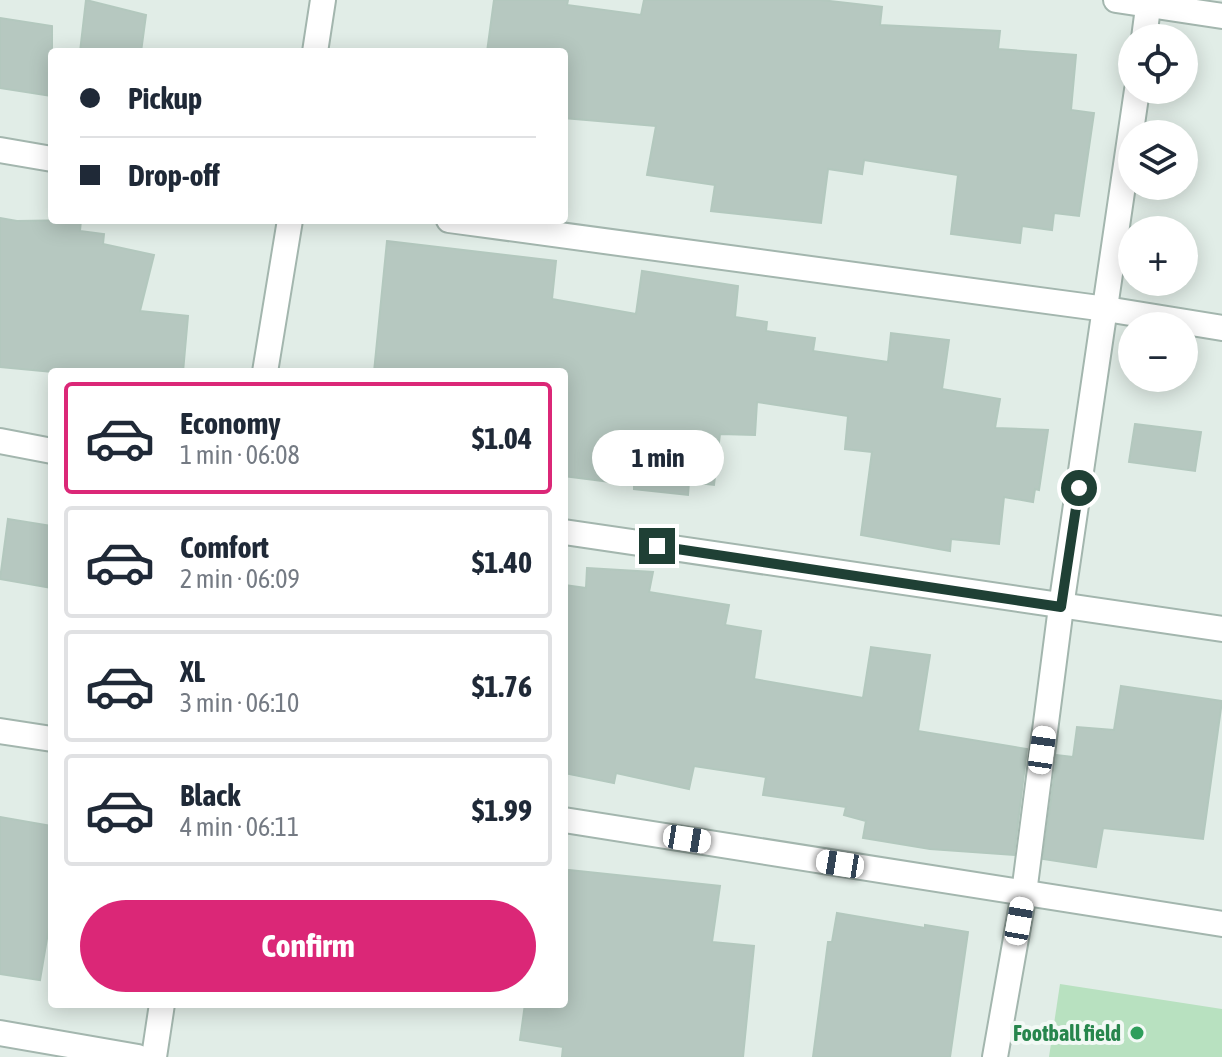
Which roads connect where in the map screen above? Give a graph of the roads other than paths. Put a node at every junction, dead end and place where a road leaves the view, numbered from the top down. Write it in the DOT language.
graph roads {
  1 [pos="323,0"];
  2 [pos="1116,0"];
  3 [pos="1149,2"];
  4 [pos="1222,16"];
  5 [pos="1146,24"];
  6 [pos="316,48"];
  7 [pos="1135,104"];
  8 [pos="0,150"];
  9 [pos="48,158"];
  10 [pos="289,224"];
  11 [pos="479,224"];
  12 [pos="1106,309"];
  13 [pos="1222,328"];
  14 [pos="266,368"];
  15 [pos="0,441"];
  16 [pos="48,450"];
  17 [pos="568,533"];
  18 [pos="1061,607"];
  19 [pos="1222,629"];
  20 [pos="0,731"];
  21 [pos="48,738"];
  22 [pos="568,821"];
  23 [pos="1024,893"];
  24 [pos="1222,924"];
  25 [pos="161,1008"];
  26 [pos="0,1033"];
  27 [pos="138,1057"];
  28 [pos="154,1057"];
  29 [pos="995,1057"];
  1 -- 6 [label="street"];
  2 -- 3 [label="street"];
  3 -- 4 [label="street"];
  3 -- 5 [label="street"];
  7 -- 12 [label="street"];
  8 -- 9 [label="street"];
  10 -- 14 [label="street"];
  11 -- 12 [label="street"];
  12 -- 13 [label="street"];
  12 -- 18 [label="street"];
  15 -- 16 [label="street"];
  17 -- 18 [label="street"];
  18 -- 19 [label="street"];
  18 -- 23 [label="street"];
  20 -- 21 [label="street"];
  22 -- 23 [label="street"];
  23 -- 24 [label="street"];
  23 -- 29 [label="street"];
  25 -- 28 [label="street"];
  26 -- 27 [label="street"];
}
